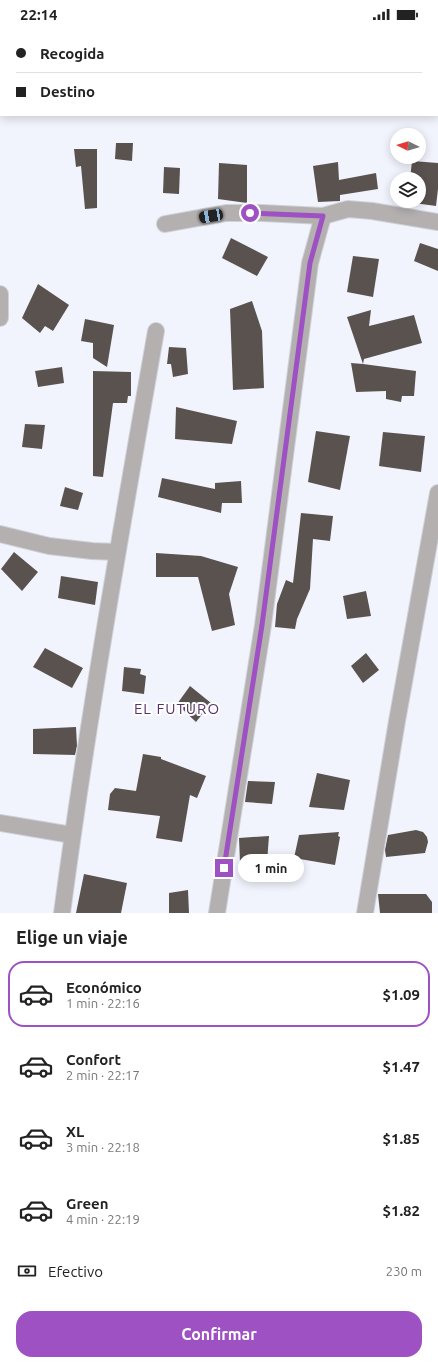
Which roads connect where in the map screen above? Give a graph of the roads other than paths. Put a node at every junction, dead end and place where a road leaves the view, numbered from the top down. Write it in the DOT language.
graph roads {
  1 [pos="323,216"];
  2 [pos="438,222"];
  3 [pos="165,224"];
  4 [pos="0,294"];
  5 [pos="0,318"];
  6 [pos="156,331"];
  7 [pos="438,493"];
  8 [pos="0,534"];
  9 [pos="117,552"];
  10 [pos="0,823"];
  11 [pos="72,835"];
  12 [pos="62,913"];
  13 [pos="217,913"];
  14 [pos="365,913"];
  1 -- 2 [label="street"];
  1 -- 3 [label="street"];
  1 -- 13 [label="street"];
  4 -- 5 [label="street"];
  6 -- 9 [label="street"];
  7 -- 14 [label="street"];
  8 -- 9 [label="street"];
  9 -- 11 [label="street"];
  10 -- 11 [label="street"];
  11 -- 12 [label="street"];
}
